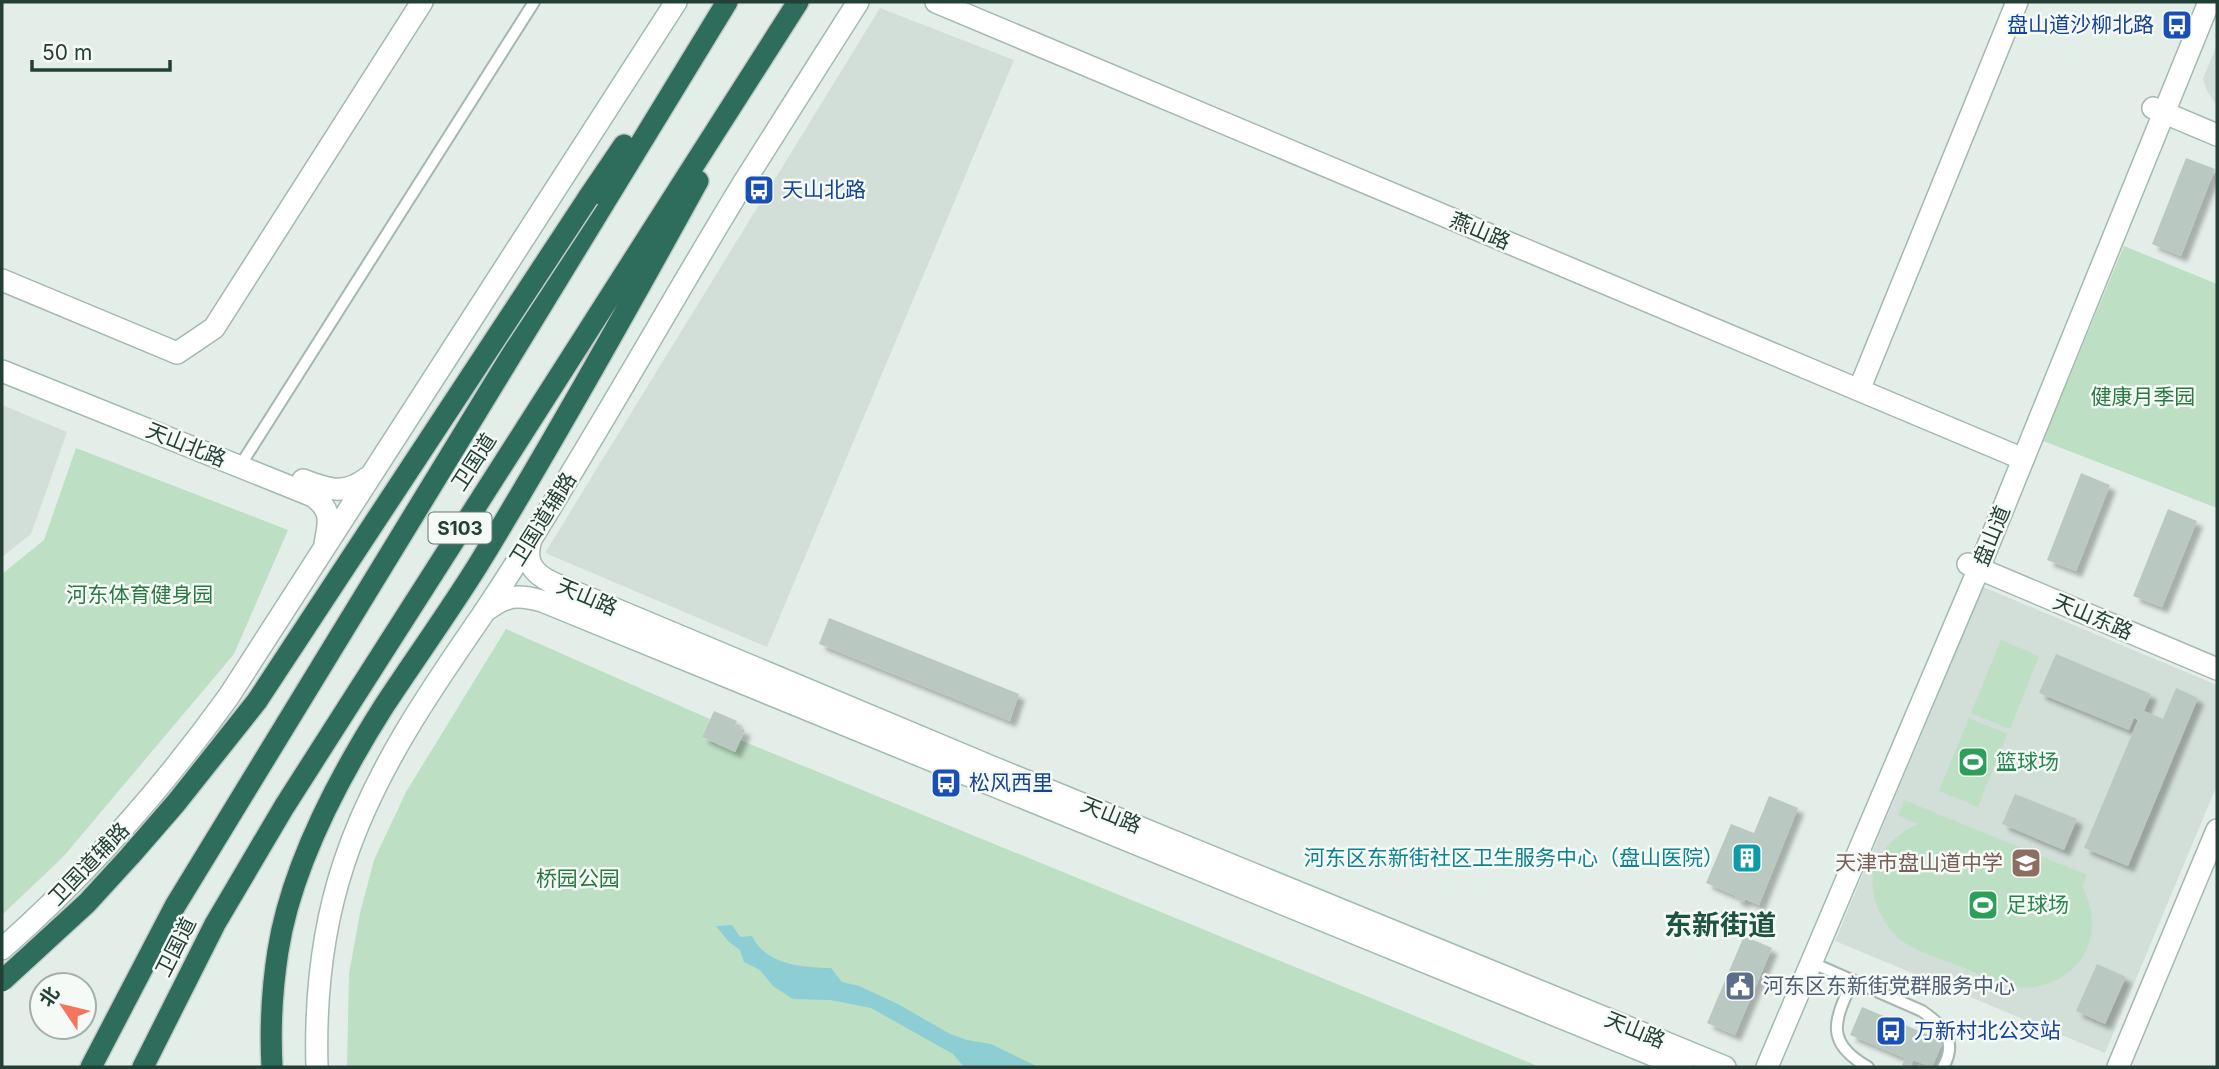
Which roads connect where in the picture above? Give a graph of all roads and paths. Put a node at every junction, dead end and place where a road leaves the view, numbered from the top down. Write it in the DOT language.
graph roads {
  1 [pos="422,2"];
  2 [pos="534,2"];
  3 [pos="676,2"];
  4 [pos="725,2"];
  5 [pos="798,2"];
  6 [pos="858,2"];
  7 [pos="936,2"];
  8 [pos="2017,2"];
  9 [pos="2197,2"];
  10 [pos="2209,2"];
  11 [pos="2158,110"];
  12 [pos="2217,135"];
  13 [pos="2,280"];
  14 [pos="2,357"];
  15 [pos="2,372"];
  16 [pos="1859,390"];
  17 [pos="2018,457"];
  18 [pos="245,458"];
  19 [pos="368,477"];
  20 [pos="532,536"];
  21 [pos="324,551"];
  22 [pos="1974,566"];
  23 [pos="484,611"];
  24 [pos="2217,669"];
  25 [pos="2217,830"];
  26 [pos="2,949"];
  27 [pos="1806,961"];
  28 [pos="1853,980"];
  29 [pos="2,981"];
  30 [pos="91,1067"];
  31 [pos="144,1067"];
  32 [pos="272,1067"];
  33 [pos="317,1067"];
  34 [pos="1682,1067"];
  35 [pos="1725,1067"];
  36 [pos="1756,1067"];
  37 [pos="1767,1067"];
  38 [pos="1868,1067"];
  39 [pos="1943,1067"];
  40 [pos="2118,1067"];
  1 -- 13 [label="street"];
  2 -- 18 [label="lane"];
  3 -- 19 [label="street, 卫国道辅路"];
  4 -- 29 [label="highway, bridge"];
  4 -- 30 [label="highway, 卫国道 / S103"];
  5 -- 31 [label="highway, 卫国道 / S103"];
  5 -- 32 [label="highway"];
  6 -- 20 [label="street, 卫国道辅路"];
  7 -- 16 [label="street, 燕山路"];
  8 -- 16 [label="street"];
  9 -- 11 [label="street, 盘山道"];
  10 -- 11 [label="street, 盘山道"];
  11 -- 12 [label="street"];
  11 -- 17 [label="street, 盘山道"];
  14 -- 18 [label="street, 天山北路"];
  15 -- 21 [label="street, 天山北路"];
  16 -- 17 [label="street, 燕山路"];
  17 -- 22 [label="street, 盘山道"];
  18 -- 19 [label="street, 天山北路"];
  19 -- 21 [label="street, 卫国道辅路"];
  20 -- 23 [label="street, 卫国道辅路"];
  20 -- 35 [label="street, 天山路"];
  21 -- 26 [label="street, 卫国道辅路"];
  22 -- 24 [label="street, 天山东路"];
  22 -- 27 [label="street, 盘山道"];
  23 -- 33 [label="street, 卫国道辅路"];
  23 -- 34 [label="street, 天山路"];
  25 -- 40 [label="street"];
  27 -- 28 [label="lane"];
  27 -- 36 [label="street, 盘山道"];
  27 -- 37 [label="street, 盘山道"];
  28 -- 38 [label="lane"];
  28 -- 39 [label="lane"];
}
